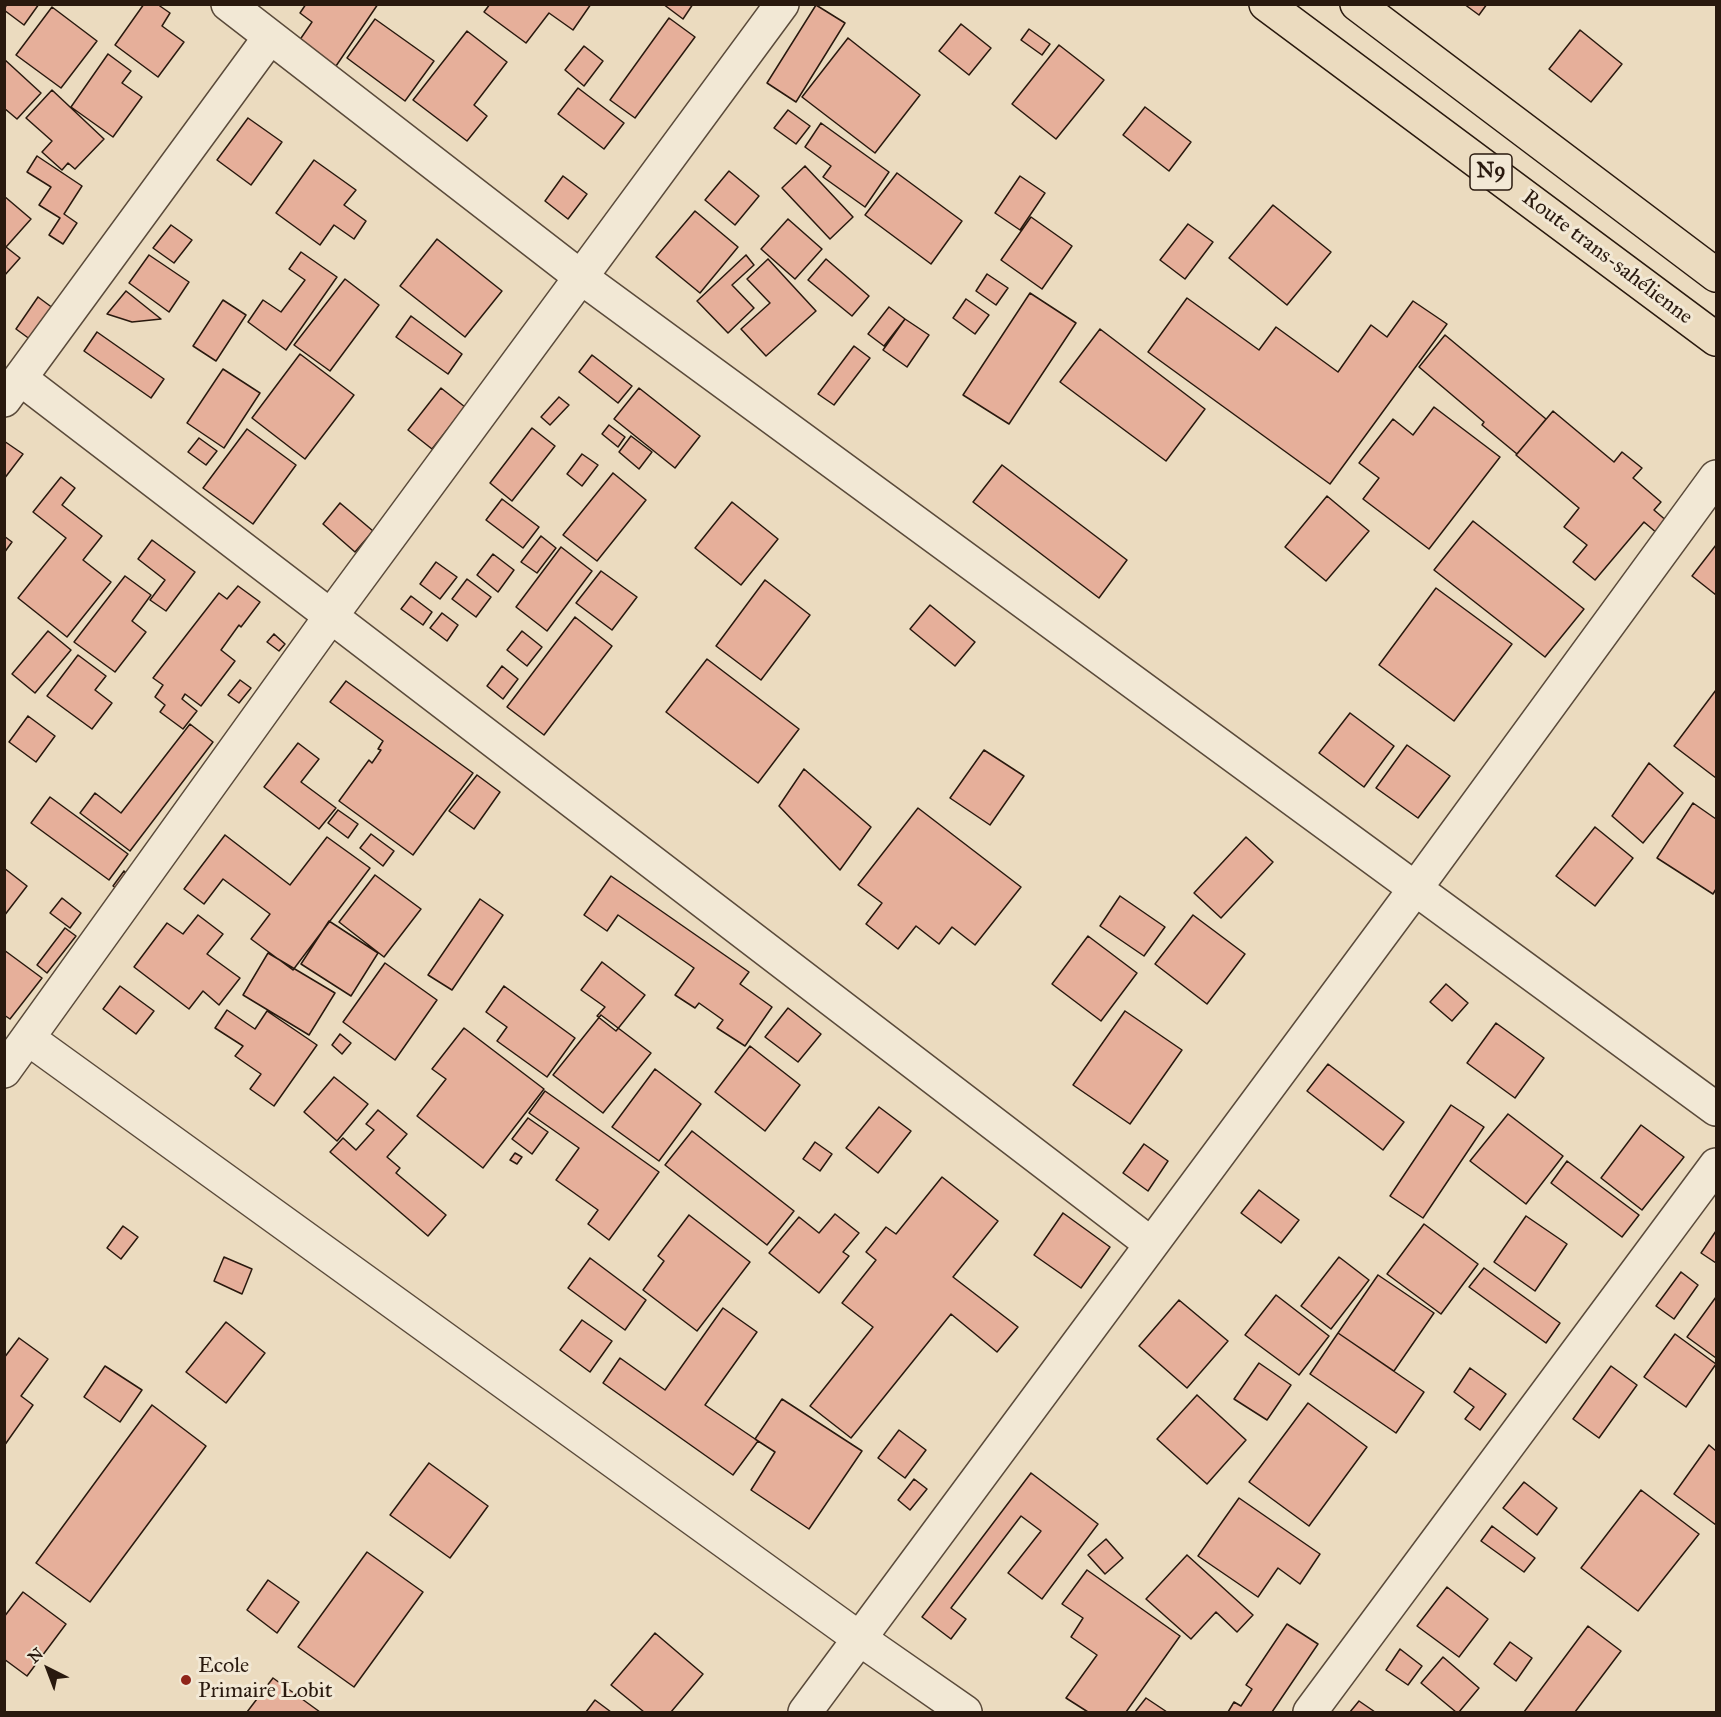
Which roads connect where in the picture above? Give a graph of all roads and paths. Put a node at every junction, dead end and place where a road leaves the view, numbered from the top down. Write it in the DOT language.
graph roads {
  1 [pos="228,4"];
  2 [pos="782,4"];
  3 [pos="1266,4"];
  4 [pos="1357,4"];
  5 [pos="270,37"];
  6 [pos="1716,274"];
  7 [pos="582,278"];
  8 [pos="1716,339"];
  9 [pos="13,389"];
  10 [pos="1716,477"];
  11 [pos="331,616"];
  12 [pos="1415,889"];
  13 [pos="29,1039"];
  14 [pos="4,1071"];
  15 [pos="1716,1109"];
  16 [pos="1716,1165"];
  17 [pos="1151,1244"];
  18 [pos="860,1638"];
  19 [pos="805,1713"];
  20 [pos="965,1713"];
  21 [pos="1310,1713"];
  1 -- 5 [label="street"];
  2 -- 7 [label="street"];
  3 -- 8 [label="highway, Route trans-sahélienne / N9"];
  4 -- 6 [label="highway, N9"];
  5 -- 7 [label="street"];
  5 -- 9 [label="street"];
  7 -- 11 [label="street"];
  7 -- 12 [label="street"];
  9 -- 11 [label="street"];
  10 -- 12 [label="street"];
  11 -- 13 [label="street"];
  11 -- 17 [label="street"];
  12 -- 15 [label="street"];
  12 -- 17 [label="street"];
  13 -- 14 [label="street"];
  13 -- 18 [label="street"];
  16 -- 21 [label="street"];
  17 -- 18 [label="street"];
  18 -- 19 [label="street"];
  18 -- 20 [label="street"];
}
